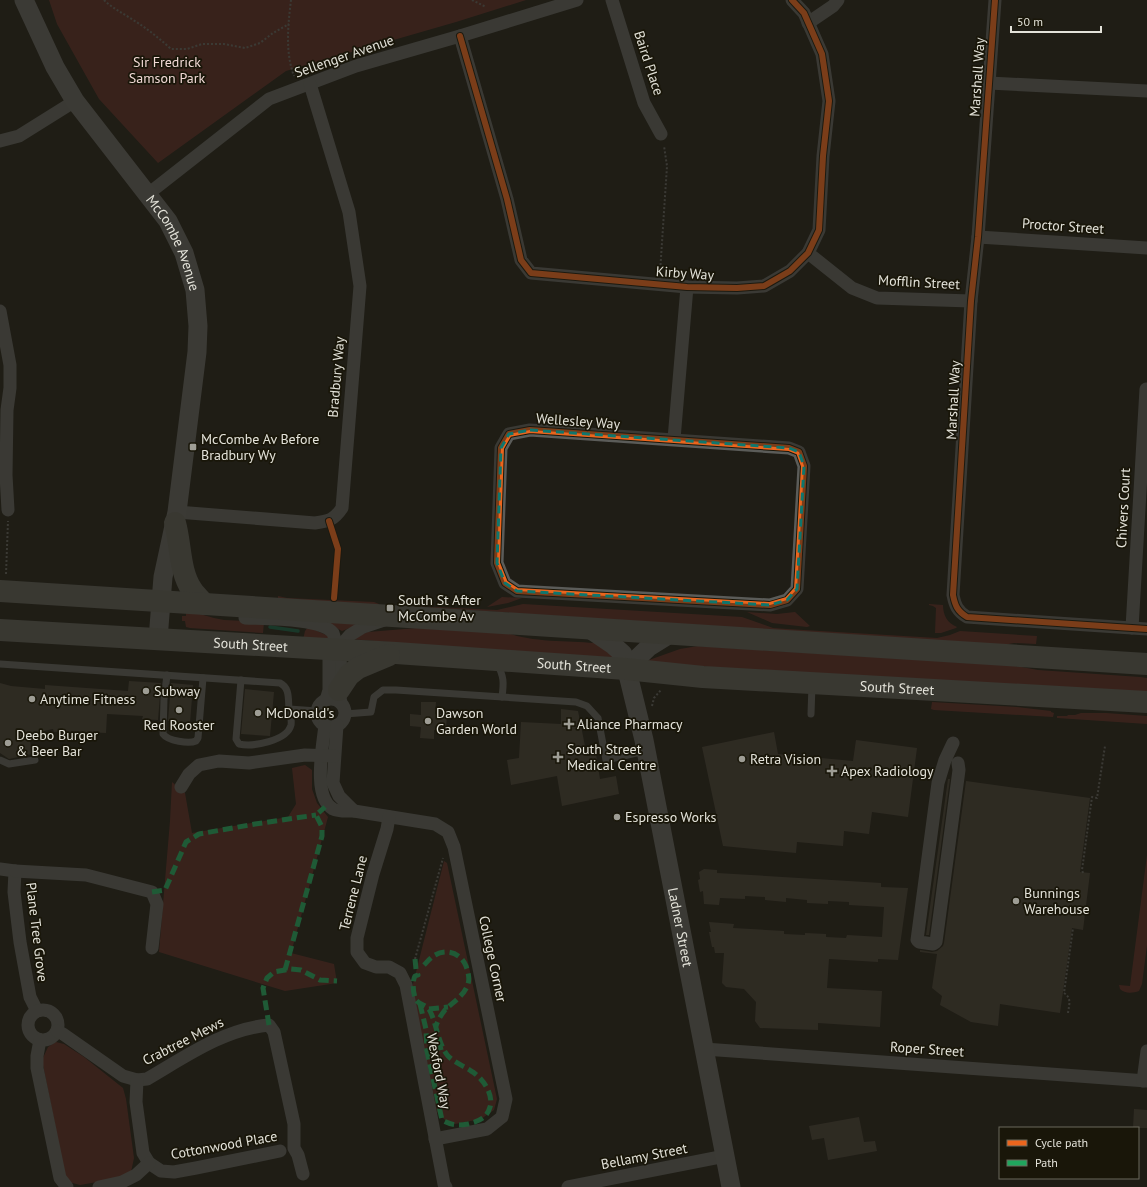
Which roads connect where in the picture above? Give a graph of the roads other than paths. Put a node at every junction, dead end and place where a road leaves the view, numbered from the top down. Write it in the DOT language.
graph roads {
  1 [pos="24,0"];
  2 [pos="577,0"];
  3 [pos="612,0"];
  4 [pos="792,0"];
  5 [pos="838,0"];
  6 [pos="995,0"];
  7 [pos="808,23"];
  8 [pos="460,36"];
  9 [pos="989,82"];
  10 [pos="304,86"];
  11 [pos="1147,91"];
  12 [pos="75,101"];
  13 [pos="662,134"];
  14 [pos="0,141"];
  15 [pos="148,194"];
  16 [pos="978,237"];
  17 [pos="1147,248"];
  18 [pos="808,253"];
  19 [pos="687,288"];
  20 [pos="971,300"];
  21 [pos="0,311"];
  22 [pos="1146,389"];
  23 [pos="4,409"];
  24 [pos="674,440"];
  25 [pos="8,510"];
  26 [pos="176,518"];
  27 [pos="2,591"];
  28 [pos="167,602"];
  29 [pos="204,604"];
  30 [pos="422,617"];
  31 [pos="588,628"];
  32 [pos="1132,628"];
  33 [pos="1147,629"];
  34 [pos="0,630"];
  35 [pos="670,634"];
  36 [pos="164,640"];
  37 [pos="337,650"];
  38 [pos="396,653"];
  39 [pos="495,660"];
  40 [pos="0,664"];
  41 [pos="1146,665"];
  42 [pos="626,669"];
  43 [pos="167,675"];
  44 [pos="204,678"];
  45 [pos="241,680"];
  46 [pos="812,683"];
  47 [pos="502,697"];
  48 [pos="337,702"];
  49 [pos="1147,702"];
  50 [pos="289,709"];
  51 [pos="317,711"];
  52 [pos="811,714"];
  53 [pos="331,725"];
  54 [pos="952,742"];
  55 [pos="646,750"];
  56 [pos="328,756"];
  57 [pos="0,760"];
  58 [pos="35,760"];
  59 [pos="958,763"];
  60 [pos="181,787"];
  61 [pos="389,817"];
  62 [pos="0,869"];
  63 [pos="15,871"];
  64 [pos="152,948"];
  65 [pos="400,973"];
  66 [pos="37,1011"];
  67 [pos="58,1031"];
  68 [pos="40,1040"];
  69 [pos="704,1049"];
  70 [pos="1147,1051"];
  71 [pos="136,1080"];
  72 [pos="1145,1081"];
  73 [pos="287,1093"];
  74 [pos="435,1139"];
  75 [pos="294,1148"];
  76 [pos="280,1151"];
  77 [pos="725,1156"];
  78 [pos="149,1163"];
  79 [pos="304,1174"];
  80 [pos="68,1187"];
  81 [pos="99,1187"];
  82 [pos="446,1187"];
  83 [pos="568,1187"];
  84 [pos="731,1187"];
  1 -- 12 [label="street, McCombe Avenue"];
  2 -- 8 [label="street, Sellenger Avenue"];
  3 -- 13 [label="street, Baird Place"];
  4 -- 7 [label="street, Kirby Way"];
  5 -- 7 [label="street"];
  6 -- 9 [label="street, Marshall Way"];
  7 -- 18 [label="street, Kirby Way"];
  8 -- 10 [label="street, Sellenger Avenue"];
  8 -- 19 [label="street, Kirby Way"];
  9 -- 11 [label="street, Marshall Way"];
  9 -- 16 [label="street, Marshall Way"];
  10 -- 15 [label="street, Sellenger Avenue"];
  10 -- 26 [label="street, Bradbury Way"];
  12 -- 14 [label="street"];
  12 -- 15 [label="street, McCombe Avenue"];
  15 -- 26 [label="street, McCombe Avenue"];
  16 -- 17 [label="street, Proctor Street"];
  16 -- 20 [label="street, Marshall Way"];
  18 -- 19 [label="street, Kirby Way"];
  18 -- 20 [label="street, Mofflin Street"];
  19 -- 24 [label="street"];
  20 -- 32 [label="street, Marshall Way"];
  21 -- 23 [label="street"];
  22 -- 32 [label="street, Chivers Court"];
  23 -- 25 [label="street"];
  24 -- 24 [label="street, Wellesley Way"];
  26 -- 28 [label="street, McCombe Avenue"];
  26 -- 29 [label="highway"];
  27 -- 28 [label="highway"];
  28 -- 29 [label="highway"];
  28 -- 36 [label="street, McCombe Avenue"];
  29 -- 30 [label="highway"];
  29 -- 37 [label="street"];
  30 -- 31 [label="highway"];
  30 -- 37 [label="street"];
  31 -- 35 [label="highway"];
  31 -- 42 [label="street, Ladner Street"];
  32 -- 33 [label="street, Marshall Way"];
  34 -- 36 [label="highway, South Street"];
  35 -- 41 [label="highway"];
  35 -- 42 [label="street"];
  36 -- 37 [label="highway, South Street"];
  37 -- 38 [label="highway, South Street"];
  37 -- 48 [label="street"];
  38 -- 39 [label="highway, South Street"];
  38 -- 48 [label="highway"];
  39 -- 42 [label="highway, South Street"];
  39 -- 47 [label="lane"];
  40 -- 43 [label="lane"];
  42 -- 46 [label="highway, South Street"];
  42 -- 55 [label="street, Ladner Street"];
  43 -- 44 [label="lane"];
  43 -- 44 [label="lane"];
  44 -- 45 [label="lane"];
  45 -- 50 [label="lane"];
  45 -- 50 [label="lane"];
  46 -- 49 [label="highway, South Street"];
  46 -- 52 [label="lane"];
  47 -- 48 [label="lane"];
  47 -- 55 [label="lane"];
  48 -- 51 [label="street"];
  48 -- 53 [label="street"];
  50 -- 51 [label="lane"];
  51 -- 53 [label="street"];
  53 -- 56 [label="street, College Corner"];
  54 -- 59 [label="street"];
  55 -- 69 [label="street, Ladner Street"];
  56 -- 60 [label="street"];
  56 -- 61 [label="street, College Corner"];
  57 -- 58 [label="lane"];
  61 -- 65 [label="street, Terrene Lane"];
  61 -- 74 [label="street, College Corner"];
  62 -- 63 [label="street, Plane Tree Grove"];
  63 -- 64 [label="street"];
  63 -- 66 [label="street, Plane Tree Grove"];
  65 -- 74 [label="street, Wexford Way"];
  66 -- 67 [label="street"];
  66 -- 68 [label="street"];
  67 -- 68 [label="street"];
  67 -- 71 [label="street"];
  68 -- 80 [label="street"];
  69 -- 72 [label="street, Roper Street"];
  69 -- 77 [label="street, Ladner Street"];
  70 -- 72 [label="street"];
  71 -- 73 [label="street, Crabtree Mews"];
  71 -- 78 [label="street"];
  73 -- 75 [label="street, Cottonwood Place"];
  74 -- 82 [label="street, Wexford Way"];
  75 -- 76 [label="lane, Cottonwood Place"];
  75 -- 79 [label="street, Cottonwood Place"];
  76 -- 78 [label="street, Cottonwood Place"];
  77 -- 83 [label="street, Bellamy Street"];
  77 -- 84 [label="street, Ladner Street"];
  78 -- 81 [label="street"];
}
